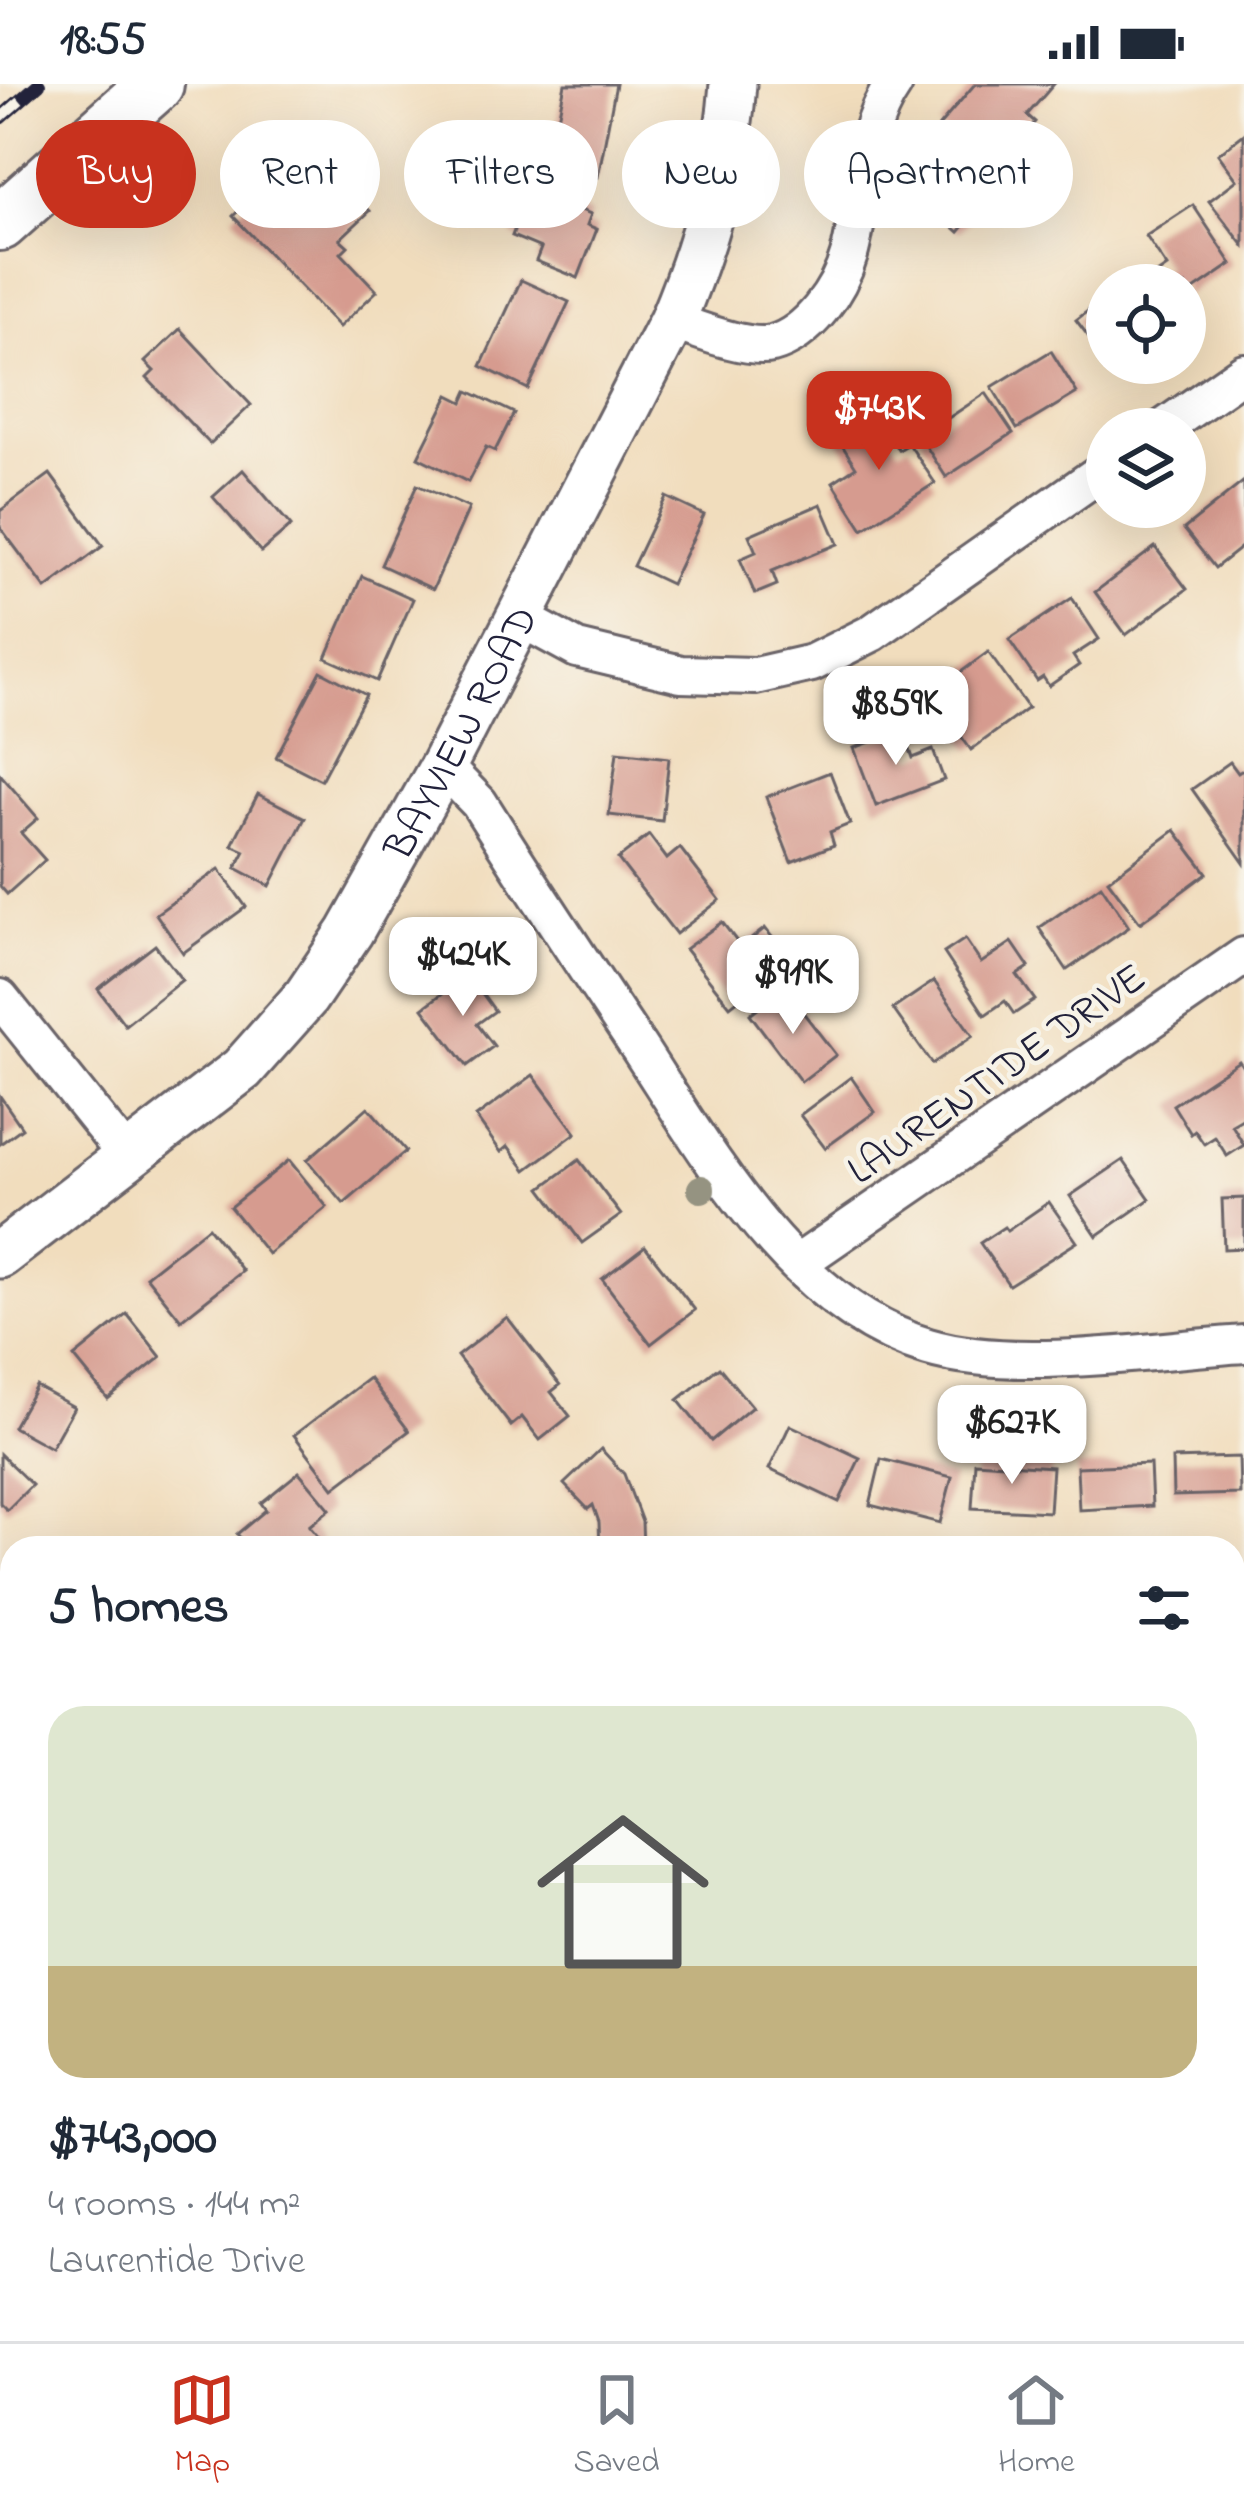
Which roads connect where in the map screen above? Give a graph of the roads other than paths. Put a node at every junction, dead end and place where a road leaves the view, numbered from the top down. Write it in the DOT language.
graph roads {
  1 [pos="156,84"];
  2 [pos="734,84"];
  3 [pos="894,84"];
  4 [pos="0,223"];
  5 [pos="672,321"];
  6 [pos="1244,372"];
  7 [pos="1192,408"];
  8 [pos="1086,483"];
  9 [pos="520,618"];
  10 [pos="443,766"];
  11 [pos="1244,956"];
  12 [pos="0,998"];
  13 [pos="128,1159"];
  14 [pos="0,1255"];
  15 [pos="798,1263"];
  16 [pos="1244,1344"];
  1 -- 4 [label="main road"];
  2 -- 5 [label="street, BAYVIEW ROAD"];
  3 -- 5 [label="street"];
  5 -- 9 [label="street, BAYVIEW ROAD"];
  6 -- 7 [label="street"];
  8 -- 9 [label="street"];
  9 -- 10 [label="street, BAYVIEW ROAD"];
  10 -- 13 [label="street, BAYVIEW ROAD"];
  10 -- 15 [label="street"];
  11 -- 15 [label="street, LAURENTIDE DRIVE"];
  12 -- 13 [label="street"];
  13 -- 14 [label="street, BAYVIEW ROAD"];
  15 -- 16 [label="street"];
}
